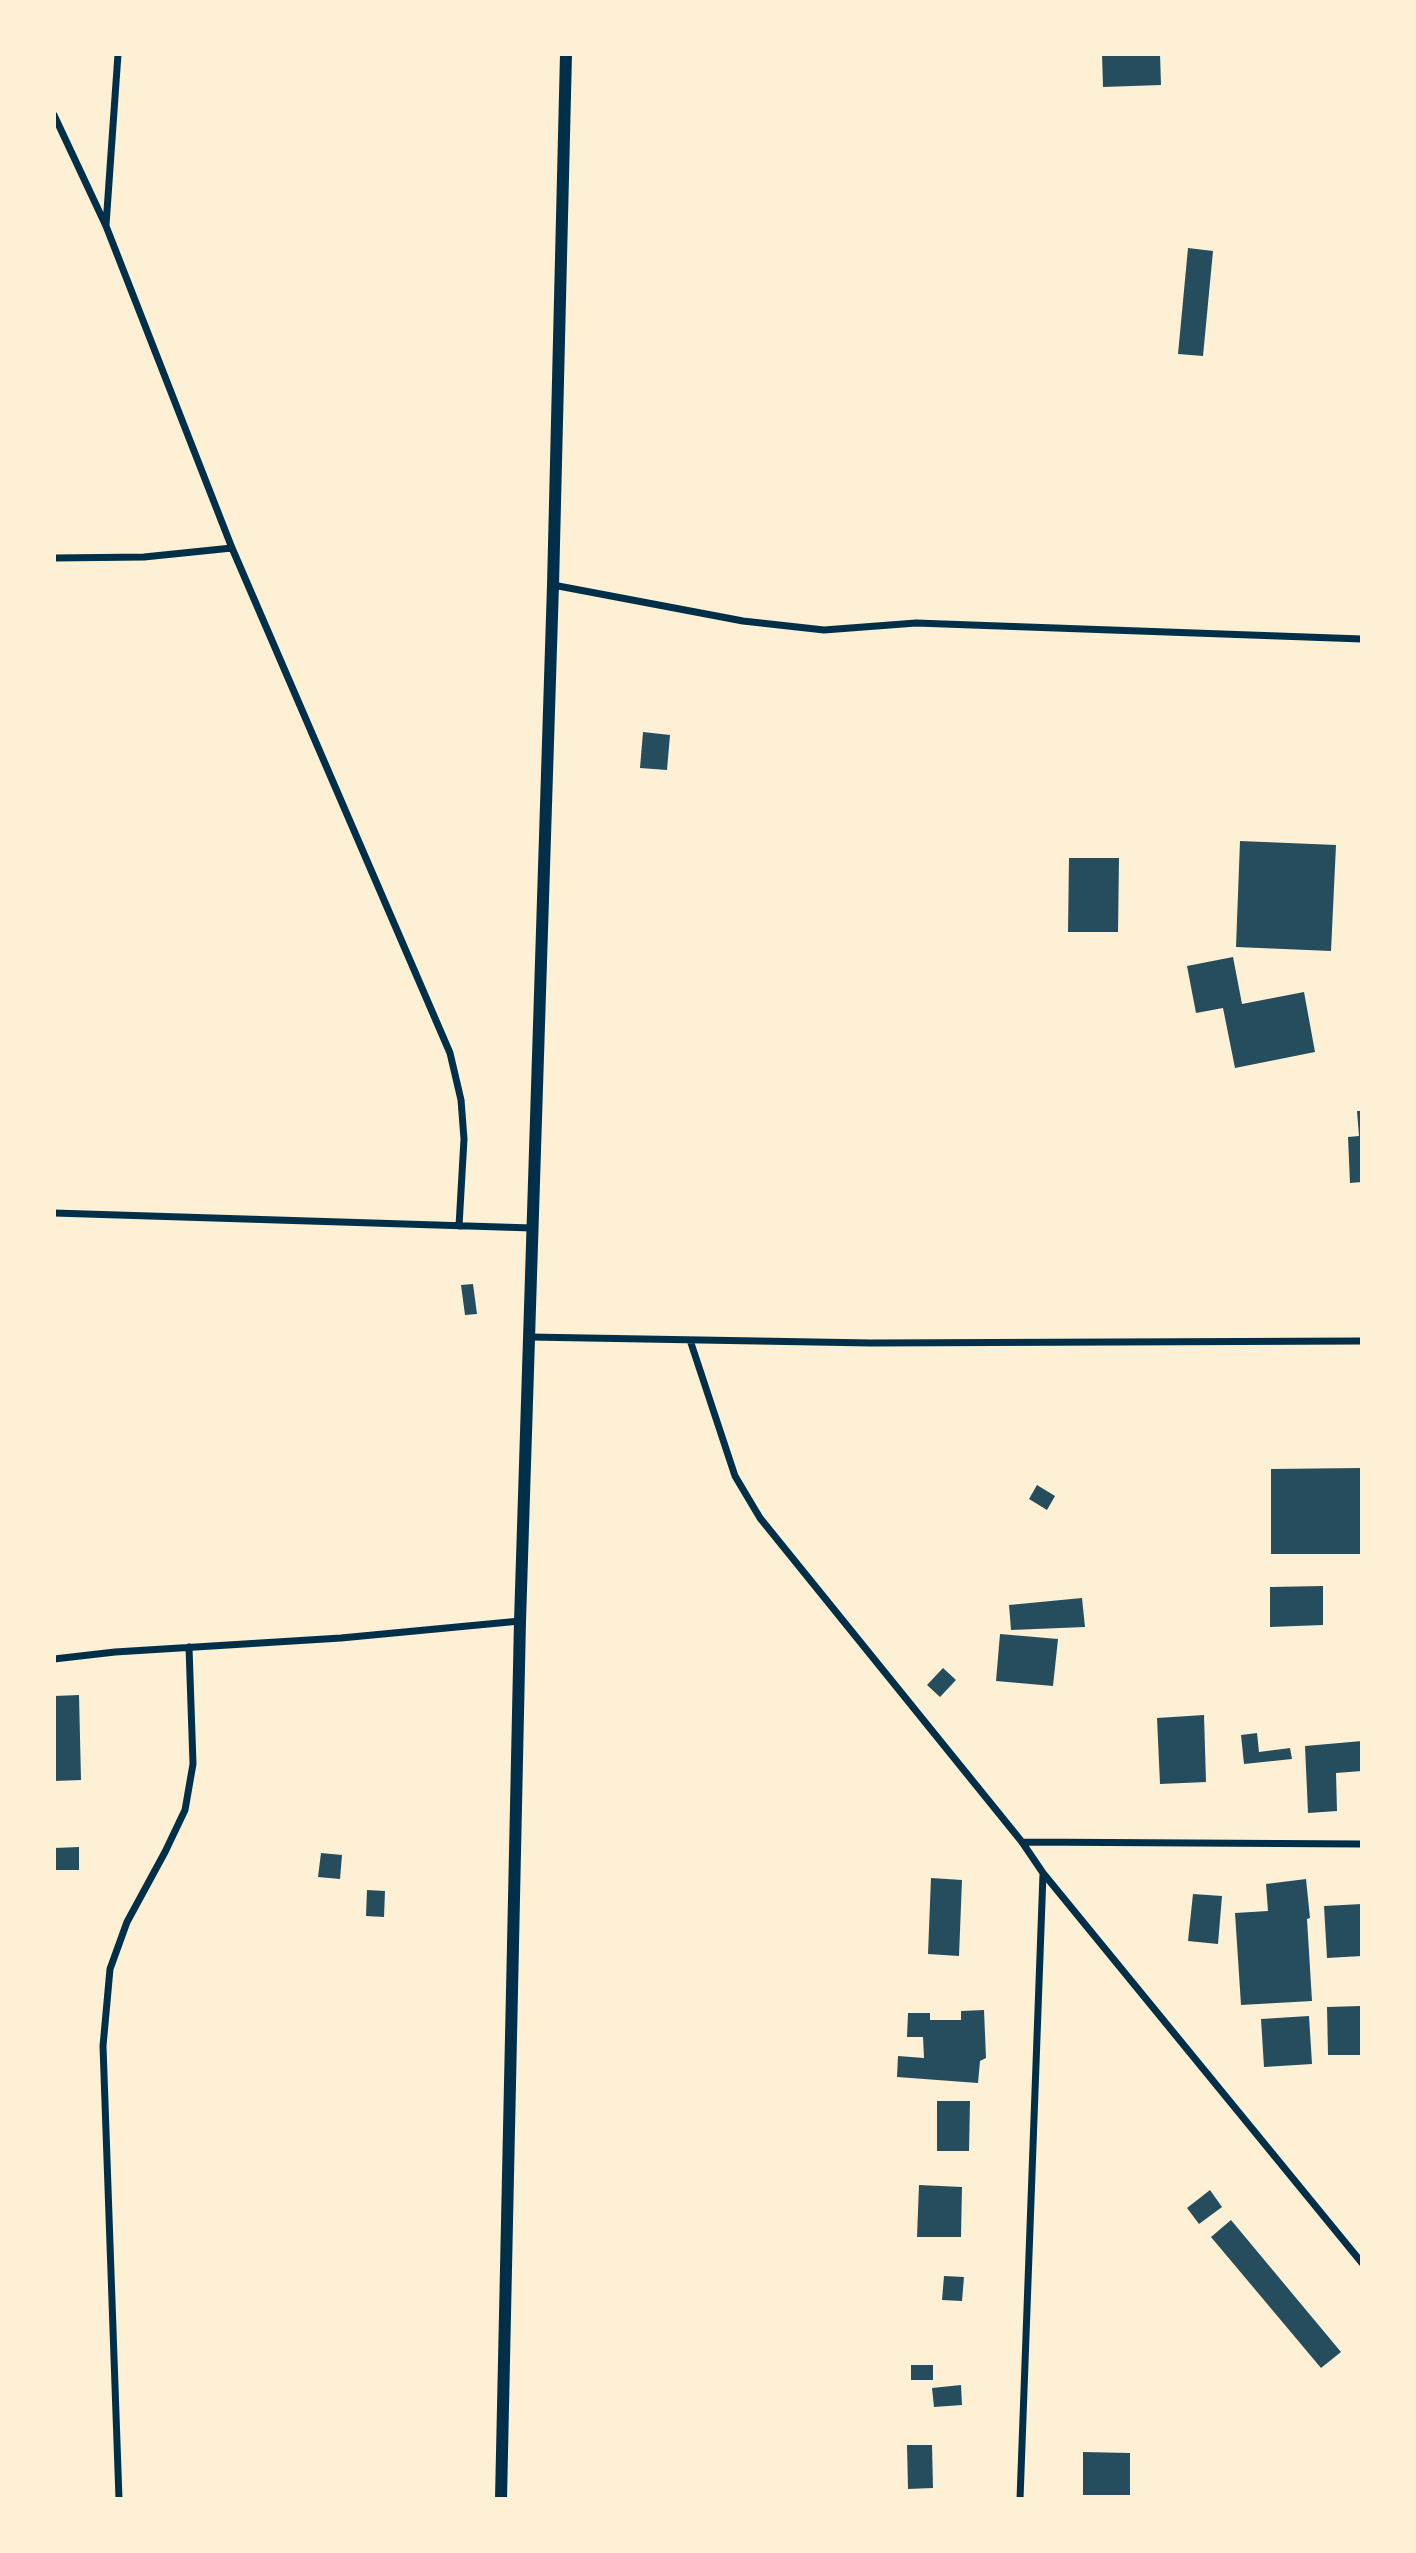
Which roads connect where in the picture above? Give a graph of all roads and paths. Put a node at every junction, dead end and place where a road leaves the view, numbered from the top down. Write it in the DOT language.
graph roads {
  1 [pos="118,54"];
  2 [pos="566,54"];
  3 [pos="54,115"];
  4 [pos="106,226"];
  5 [pos="232,548"];
  6 [pos="54,558"];
  7 [pos="553,585"];
  8 [pos="1362,639"];
  9 [pos="54,1213"];
  10 [pos="459,1226"];
  11 [pos="532,1228"];
  12 [pos="530,1337"];
  13 [pos="690,1340"];
  14 [pos="1362,1341"];
  15 [pos="520,1621"];
  16 [pos="189,1647"];
  17 [pos="54,1658"];
  18 [pos="1022,1842"];
  19 [pos="1362,1844"];
  20 [pos="1044,1873"];
  21 [pos="1362,2263"];
  22 [pos="118,2499"];
  23 [pos="501,2499"];
  24 [pos="1020,2499"];
  1 -- 4 [label="street"];
  2 -- 7 [label="street"];
  3 -- 4 [label="street"];
  4 -- 5 [label="street"];
  5 -- 6 [label="street"];
  5 -- 10 [label="street"];
  7 -- 8 [label="street"];
  7 -- 11 [label="street"];
  9 -- 10 [label="street"];
  10 -- 11 [label="street"];
  11 -- 12 [label="street"];
  12 -- 13 [label="street"];
  12 -- 15 [label="street"];
  13 -- 14 [label="street"];
  13 -- 18 [label="street"];
  15 -- 16 [label="street"];
  15 -- 23 [label="street"];
  16 -- 17 [label="street"];
  16 -- 22 [label="street"];
  18 -- 19 [label="street"];
  18 -- 20 [label="street"];
  20 -- 21 [label="street"];
  20 -- 24 [label="street"];
}
